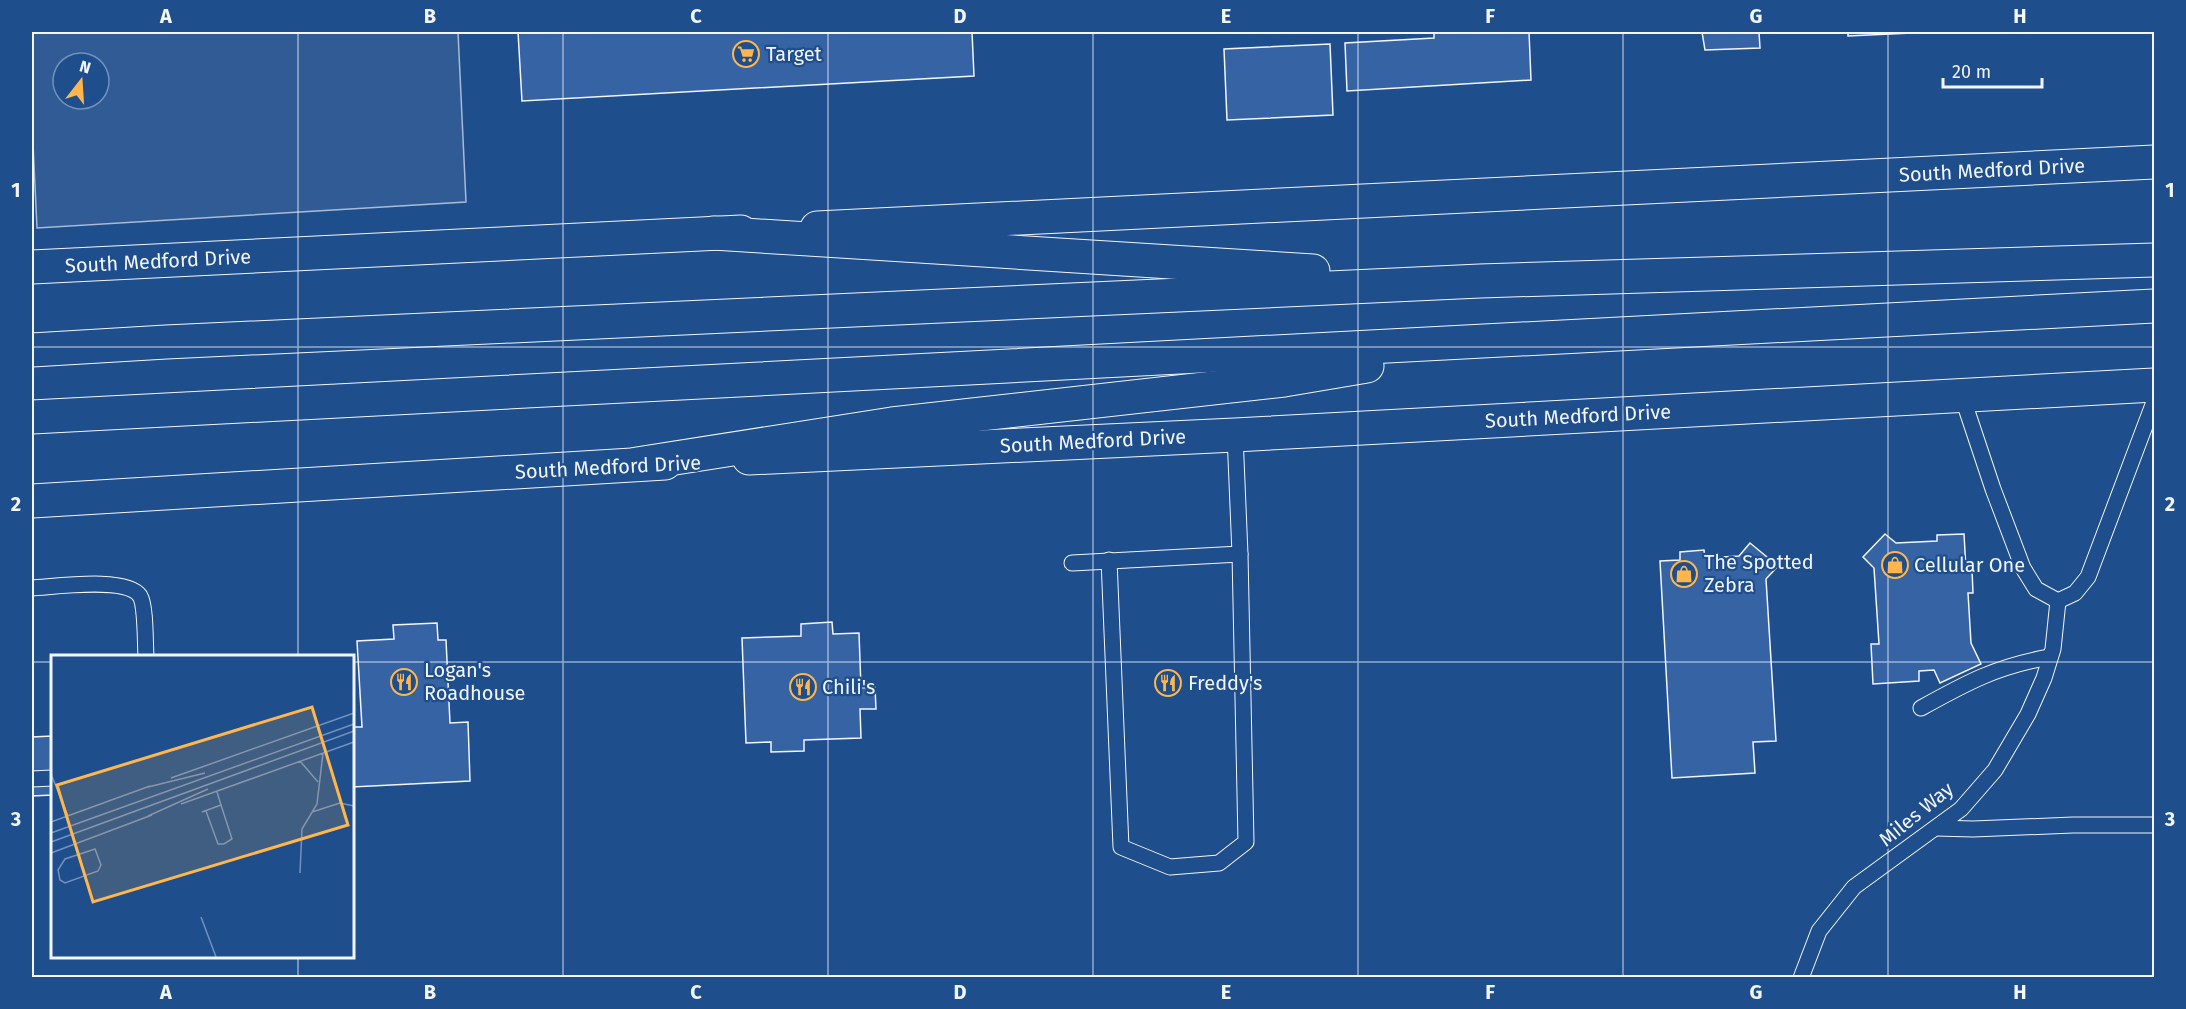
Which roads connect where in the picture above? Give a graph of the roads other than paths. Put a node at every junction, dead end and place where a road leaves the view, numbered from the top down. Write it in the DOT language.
graph roads {
  1 [pos="2154,162"];
  2 [pos="713,233"];
  3 [pos="2154,260"];
  4 [pos="32,267"];
  5 [pos="1480,281"];
  6 [pos="2154,306"];
  7 [pos="1515,340"];
  8 [pos="32,350"];
  9 [pos="2154,385"];
  10 [pos="1962,396"];
  11 [pos="2154,402"];
  12 [pos="32,417"];
  13 [pos="1235,435"];
  14 [pos="637,464"];
  15 [pos="32,501"];
  16 [pos="1240,554"];
  17 [pos="1109,560"];
  18 [pos="1072,563"];
  19 [pos="32,588"];
  20 [pos="2058,602"];
  21 [pos="146,655"];
  22 [pos="2050,657"];
  23 [pos="1920,708"];
  24 [pos="51,778"];
  25 [pos="32,779"];
  26 [pos="2154,825"];
  27 [pos="1935,828"];
  28 [pos="1801,978"];
  1 -- 2 [label="main road, South Medford Drive"];
  2 -- 4 [label="main road, South Medford Drive"];
  2 -- 5 [label="main road"];
  3 -- 5 [label="main road"];
  5 -- 8 [label="main road"];
  6 -- 7 [label="main road"];
  7 -- 12 [label="main road"];
  7 -- 14 [label="main road"];
  9 -- 10 [label="main road, South Medford Drive"];
  10 -- 13 [label="main road, South Medford Drive"];
  10 -- 20 [label="lane"];
  11 -- 20 [label="lane"];
  13 -- 14 [label="main road, South Medford Drive"];
  13 -- 16 [label="lane"];
  14 -- 15 [label="main road, South Medford Drive"];
  16 -- 17 [label="lane"];
  16 -- 17 [label="lane"];
  17 -- 18 [label="lane"];
  19 -- 21 [label="lane"];
  20 -- 22 [label="lane, Miles Way"];
  22 -- 23 [label="lane"];
  22 -- 27 [label="lane, Miles Way"];
  24 -- 25 [label="lane"];
  26 -- 27 [label="lane"];
  27 -- 28 [label="lane, Miles Way"];
}
